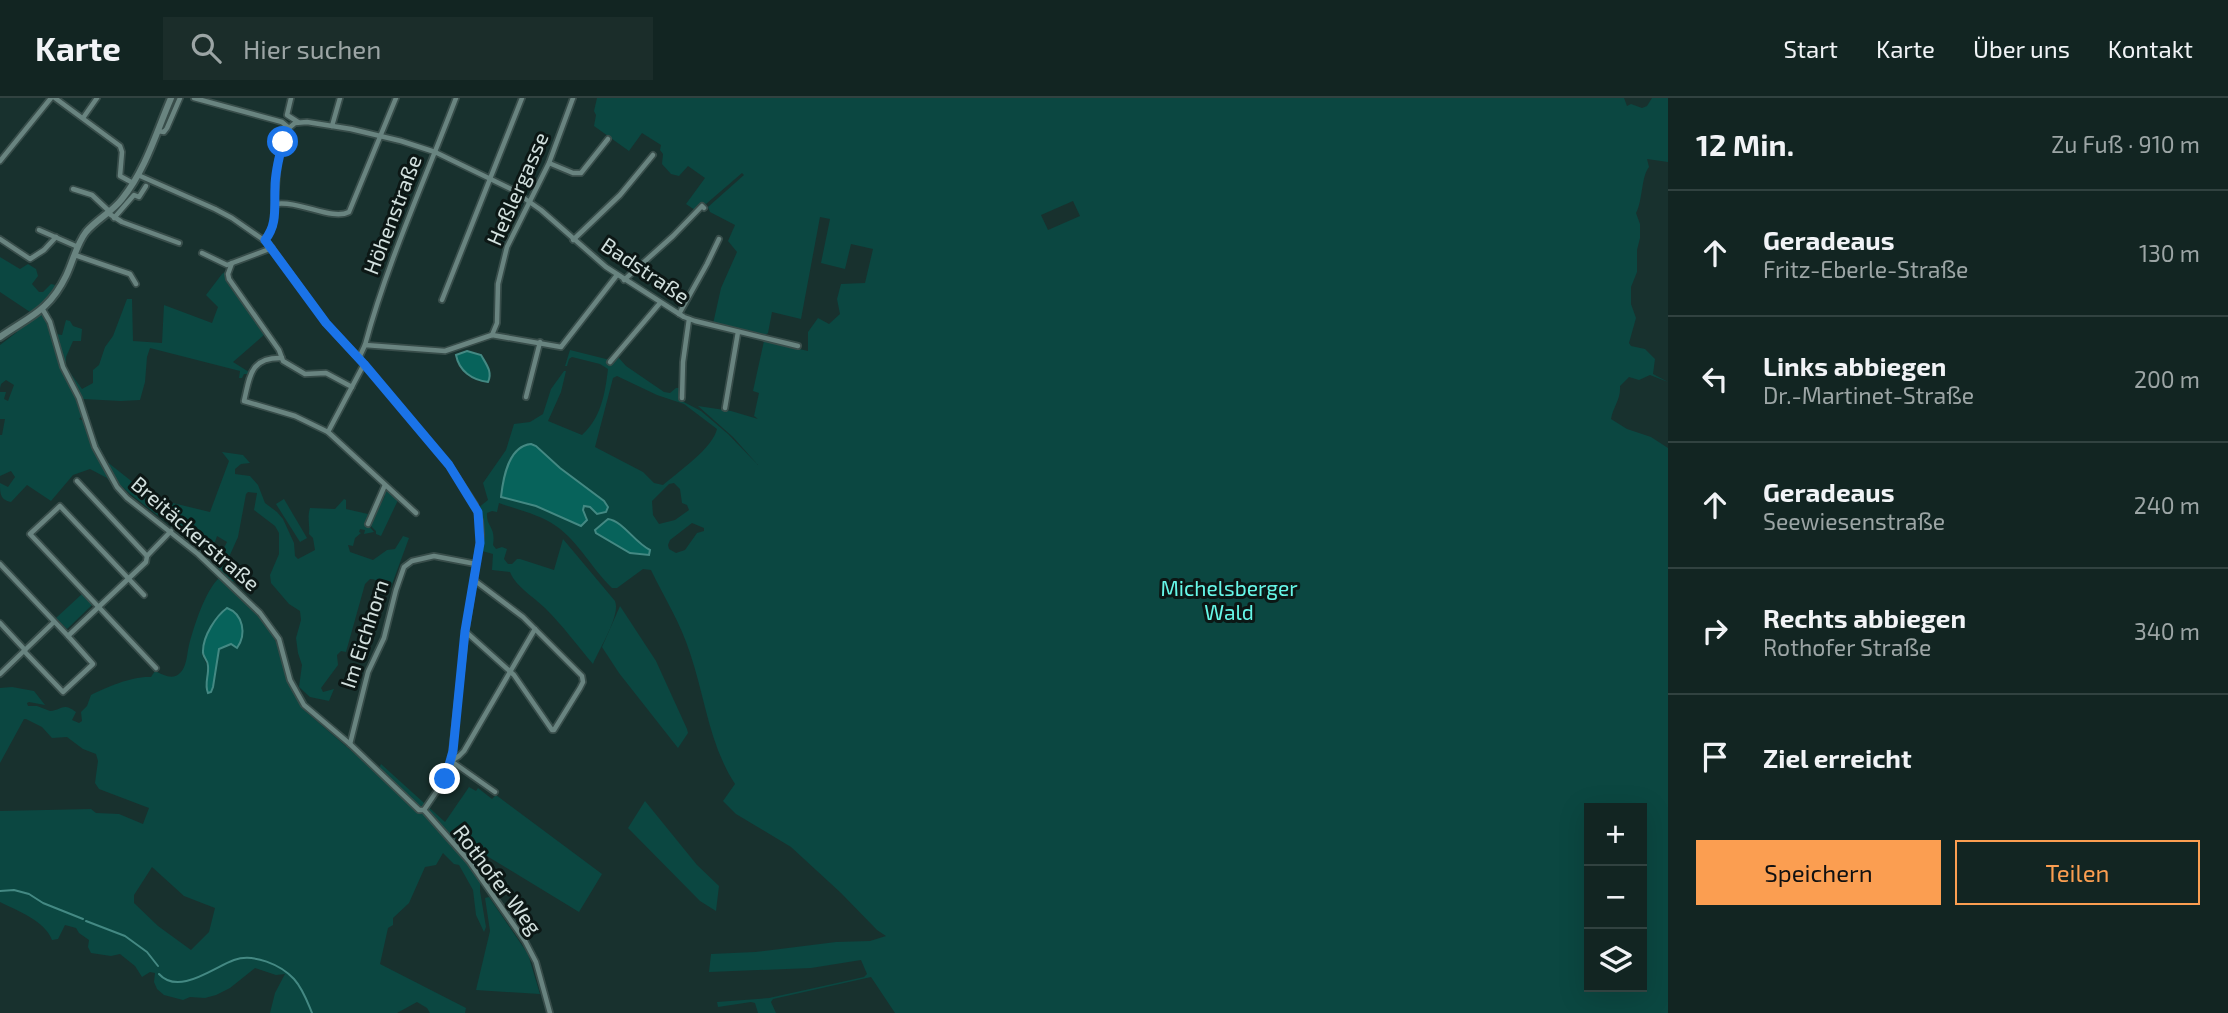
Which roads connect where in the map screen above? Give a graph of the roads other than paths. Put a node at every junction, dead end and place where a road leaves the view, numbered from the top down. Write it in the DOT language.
graph roads {
  1 [pos="53,98"];
  2 [pos="97,98"];
  3 [pos="171,98"];
  4 [pos="180,98"];
  5 [pos="194,98"];
  6 [pos="291,98"];
  7 [pos="340,98"];
  8 [pos="396,98"];
  9 [pos="456,98"];
  10 [pos="522,98"];
  11 [pos="573,98"];
  12 [pos="287,115"];
  13 [pos="83,118"];
  14 [pos="298,122"];
  15 [pos="332,125"];
  16 [pos="287,126"];
  17 [pos="158,131"];
  18 [pos="381,136"];
  19 [pos="608,139"];
  20 [pos="435,152"];
  21 [pos="653,155"];
  22 [pos="0,161"];
  23 [pos="550,163"];
  24 [pos="138,176"];
  25 [pos="489,178"];
  26 [pos="133,183"];
  27 [pos="146,186"];
  28 [pos="73,189"];
  29 [pos="531,202"];
  30 [pos="275,204"];
  31 [pos="704,208"];
  32 [pos="110,214"];
  33 [pos="39,230"];
  34 [pos="56,237"];
  35 [pos="0,239"];
  36 [pos="719,239"];
  37 [pos="265,240"];
  38 [pos="573,240"];
  39 [pos="179,243"];
  40 [pos="78,247"];
  41 [pos="272,248"];
  42 [pos="202,253"];
  43 [pos="75,255"];
  44 [pos="232,263"];
  45 [pos="617,275"];
  46 [pos="624,280"];
  47 [pos="136,285"];
  48 [pos="442,300"];
  49 [pos="660,303"];
  50 [pos="44,310"];
  51 [pos="678,314"];
  52 [pos="689,320"];
  53 [pos="738,332"];
  54 [pos="492,335"];
  55 [pos="0,337"];
  56 [pos="540,342"];
  57 [pos="365,345"];
  58 [pos="798,346"];
  59 [pos="282,358"];
  60 [pos="359,358"];
  61 [pos="610,362"];
  62 [pos="364,364"];
  63 [pos="352,387"];
  64 [pos="526,397"];
  65 [pos="682,398"];
  66 [pos="725,408"];
  67 [pos="328,432"];
  68 [pos="77,481"];
  69 [pos="385,485"];
  70 [pos="416,513"];
  71 [pos="368,524"];
  72 [pos="171,531"];
  73 [pos="147,556"];
  74 [pos="0,564"];
  75 [pos="476,564"];
  76 [pos="128,579"];
  77 [pos="474,580"];
  78 [pos="144,595"];
  79 [pos="99,607"];
  80 [pos="54,622"];
  81 [pos="0,623"];
  82 [pos="535,629"];
  83 [pos="465,631"];
  84 [pos="68,636"];
  85 [pos="25,650"];
  86 [pos="156,668"];
  87 [pos="511,671"];
  88 [pos="0,674"];
  89 [pos="350,744"];
  90 [pos="452,761"];
  91 [pos="495,792"];
  92 [pos="424,810"];
  93 [pos="550,1013"];
  1 -- 13 [label="street"];
  1 -- 22 [label="street"];
  2 -- 13 [label="street"];
  3 -- 17 [label="street"];
  4 -- 17 [label="street"];
  5 -- 16 [label="street"];
  6 -- 12 [label="street"];
  7 -- 15 [label="street"];
  8 -- 18 [label="street"];
  9 -- 20 [label="street, Höhenstraße"];
  10 -- 25 [label="street"];
  11 -- 23 [label="street, Heßlergasse"];
  12 -- 14 [label="street"];
  12 -- 16 [label="street"];
  13 -- 26 [label="street"];
  14 -- 15 [label="street, Badstraße"];
  14 -- 16 [label="street"];
  15 -- 18 [label="street, Badstraße"];
  16 -- 30 [label="street"];
  17 -- 24 [label="street"];
  18 -- 20 [label="street, Badstraße"];
  18 -- 30 [label="street"];
  19 -- 23 [label="street"];
  20 -- 25 [label="street, Badstraße"];
  20 -- 57 [label="street, Höhenstraße"];
  21 -- 38 [label="street"];
  23 -- 29 [label="street, Heßlergasse"];
  24 -- 26 [label="street"];
  24 -- 37 [label="street"];
  25 -- 29 [label="street, Badstraße"];
  25 -- 48 [label="street"];
  26 -- 32 [label="street"];
  27 -- 32 [label="street"];
  28 -- 32 [label="street"];
  29 -- 38 [label="street, Badstraße"];
  29 -- 54 [label="street, Heßlergasse"];
  30 -- 37 [label="street"];
  31 -- 46 [label="street"];
  32 -- 39 [label="street"];
  32 -- 40 [label="street"];
  33 -- 34 [label="street"];
  34 -- 35 [label="street"];
  34 -- 40 [label="street"];
  36 -- 51 [label="street"];
  37 -- 41 [label="street"];
  38 -- 45 [label="street, Badstraße"];
  40 -- 43 [label="street"];
  41 -- 44 [label="street"];
  41 -- 60 [label="street"];
  42 -- 44 [label="street"];
  43 -- 47 [label="street"];
  43 -- 50 [label="street"];
  44 -- 59 [label="street"];
  45 -- 46 [label="street, Badstraße"];
  45 -- 56 [label="street"];
  46 -- 49 [label="street, Badstraße"];
  49 -- 51 [label="street, Badstraße"];
  49 -- 61 [label="street"];
  50 -- 55 [label="street"];
  50 -- 72 [label="street, Breitäckerstraße"];
  51 -- 52 [label="street, Badstraße"];
  52 -- 53 [label="street, Badstraße"];
  52 -- 65 [label="street"];
  53 -- 58 [label="street, Badstraße"];
  53 -- 66 [label="street"];
  54 -- 56 [label="street"];
  54 -- 57 [label="street"];
  56 -- 64 [label="street"];
  57 -- 60 [label="street, Höhenstraße"];
  59 -- 63 [label="street"];
  59 -- 67 [label="street"];
  60 -- 62 [label="street"];
  62 -- 63 [label="street"];
  62 -- 75 [label="street"];
  63 -- 67 [label="street"];
  67 -- 69 [label="street"];
  68 -- 73 [label="street"];
  69 -- 70 [label="street"];
  69 -- 71 [label="street"];
  72 -- 73 [label="street"];
  72 -- 89 [label="street, Breitäckerstraße"];
  73 -- 76 [label="street"];
  74 -- 80 [label="street"];
  75 -- 77 [label="street"];
  75 -- 89 [label="street, Im Eichhorn"];
  76 -- 78 [label="street"];
  76 -- 79 [label="street"];
  76 -- 79 [label="street"];
  77 -- 82 [label="street"];
  77 -- 83 [label="street"];
  79 -- 84 [label="street"];
  79 -- 86 [label="street"];
  80 -- 84 [label="street"];
  80 -- 85 [label="street"];
  81 -- 85 [label="street"];
  82 -- 87 [label="street"];
  82 -- 87 [label="street"];
  83 -- 87 [label="street"];
  83 -- 90 [label="street"];
  84 -- 85 [label="street"];
  85 -- 88 [label="street"];
  87 -- 90 [label="street"];
  89 -- 92 [label="street, Breitäckerstraße"];
  90 -- 91 [label="street"];
  90 -- 92 [label="street"];
  92 -- 93 [label="street, Rothofer Weg"];
}
